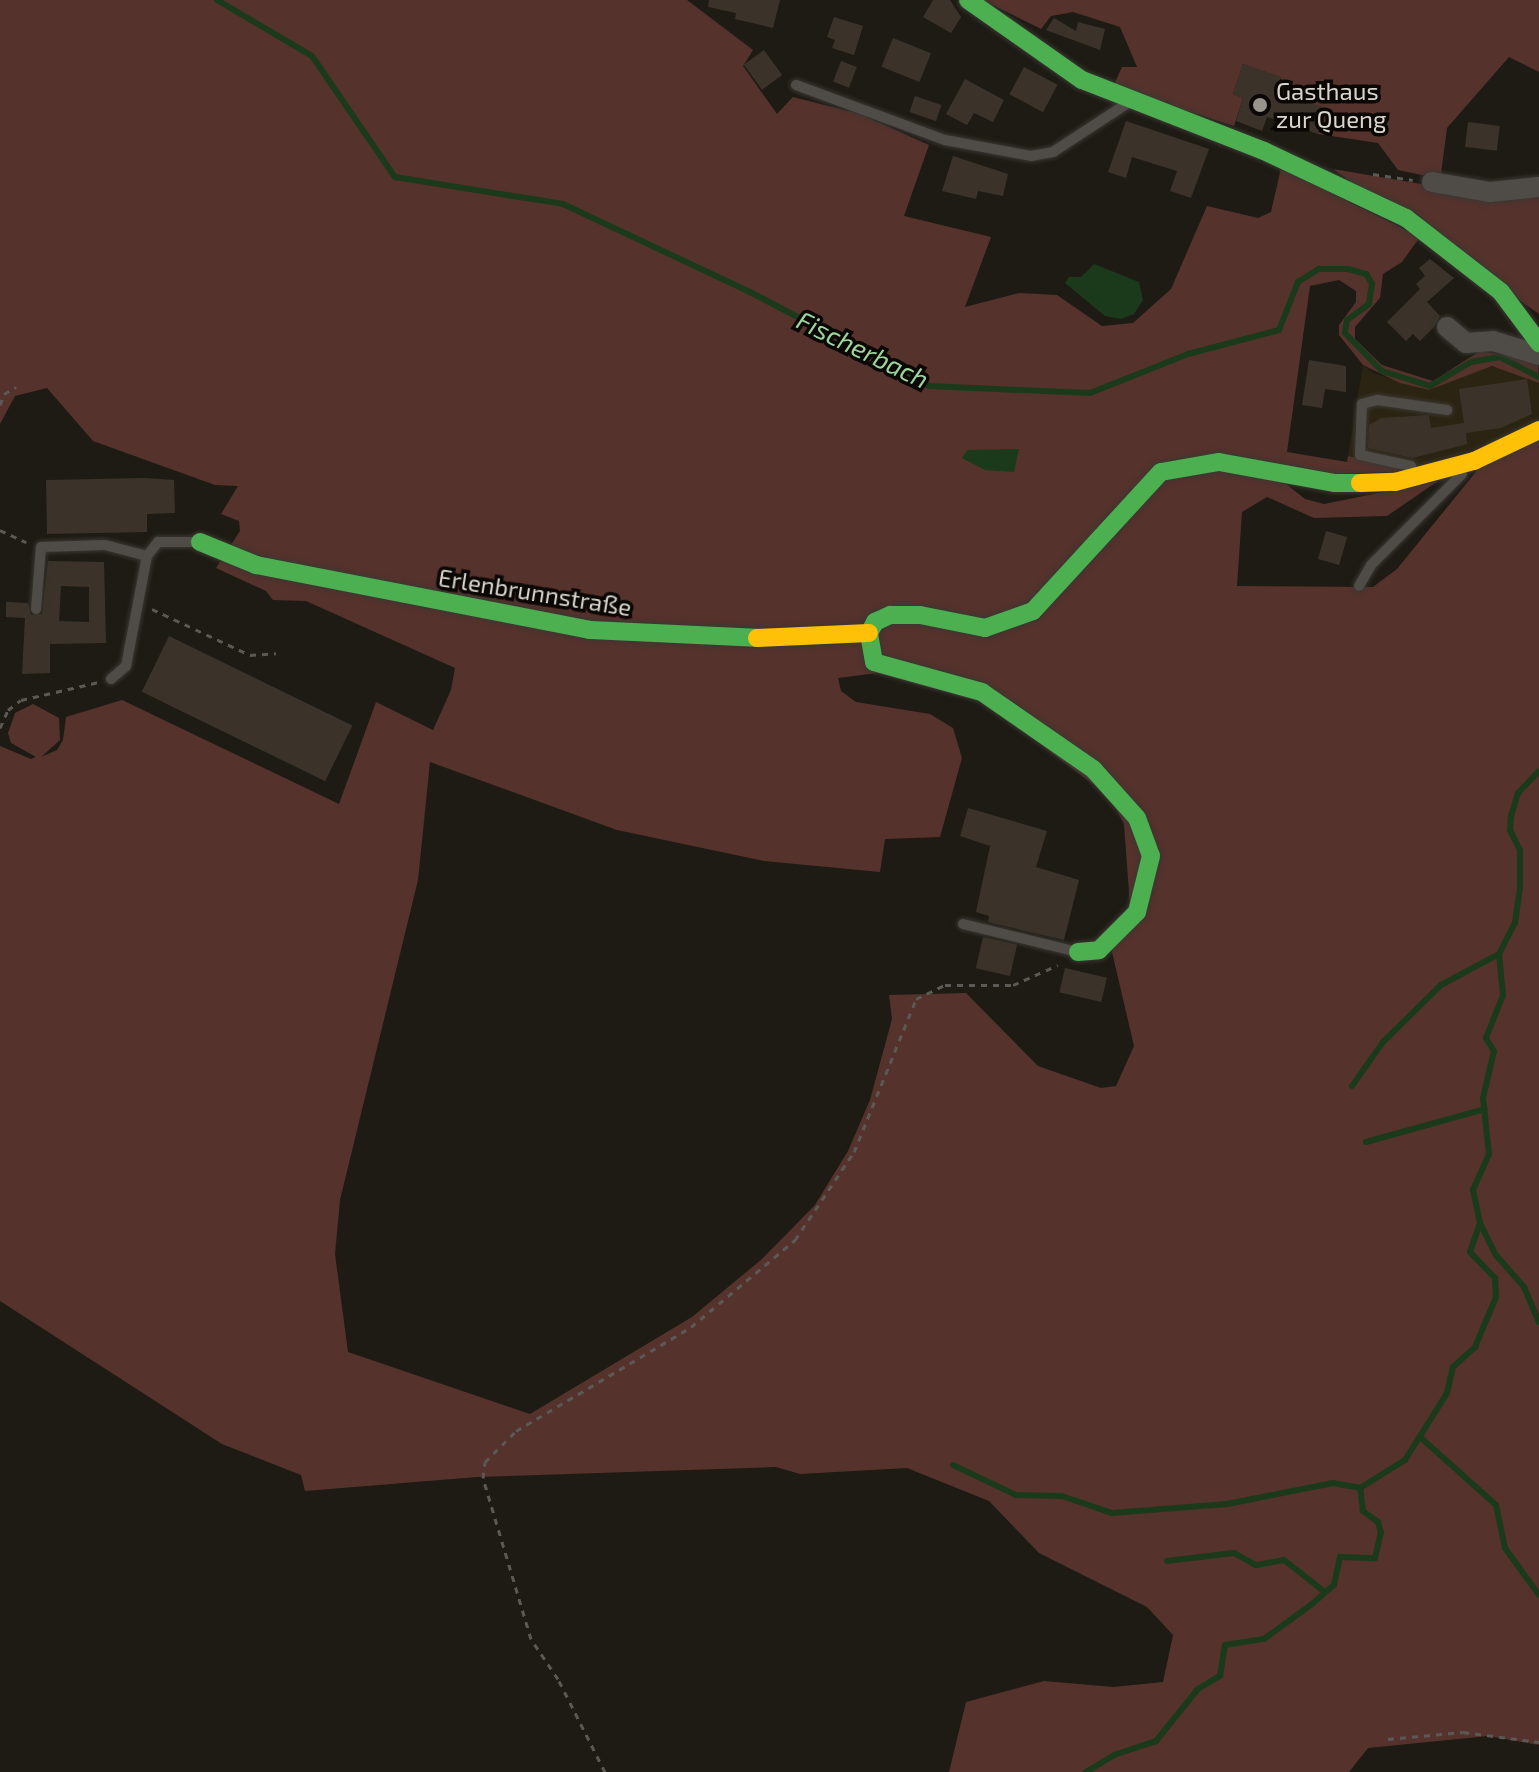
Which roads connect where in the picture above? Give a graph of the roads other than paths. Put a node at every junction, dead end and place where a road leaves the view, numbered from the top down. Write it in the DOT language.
graph roads {
  1 [pos="968,0"];
  2 [pos="796,85"];
  3 [pos="1130,102"];
  4 [pos="1432,182"];
  5 [pos="1539,187"];
  6 [pos="1447,327"];
  7 [pos="1536,331"];
  8 [pos="1539,355"];
  9 [pos="1447,410"];
  10 [pos="1539,430"];
  11 [pos="1474,461"];
  12 [pos="1449,468"];
  13 [pos="200,542"];
  14 [pos="147,556"];
  15 [pos="1359,586"];
  16 [pos="36,609"];
  17 [pos="869,633"];
  18 [pos="111,679"];
  19 [pos="963,924"];
  20 [pos="1078,952"];
  1 -- 3 [label="street"];
  2 -- 3 [label="lane"];
  3 -- 7 [label="street"];
  4 -- 5 [label="street"];
  6 -- 8 [label="street"];
  9 -- 12 [label="lane"];
  10 -- 11 [label="street"];
  11 -- 12 [label="street"];
  11 -- 15 [label="lane"];
  12 -- 17 [label="street"];
  13 -- 14 [label="lane"];
  13 -- 17 [label="street, Erlenbrunnstraße"];
  14 -- 16 [label="lane"];
  14 -- 18 [label="lane"];
  17 -- 20 [label="street"];
  19 -- 20 [label="lane"];
}
